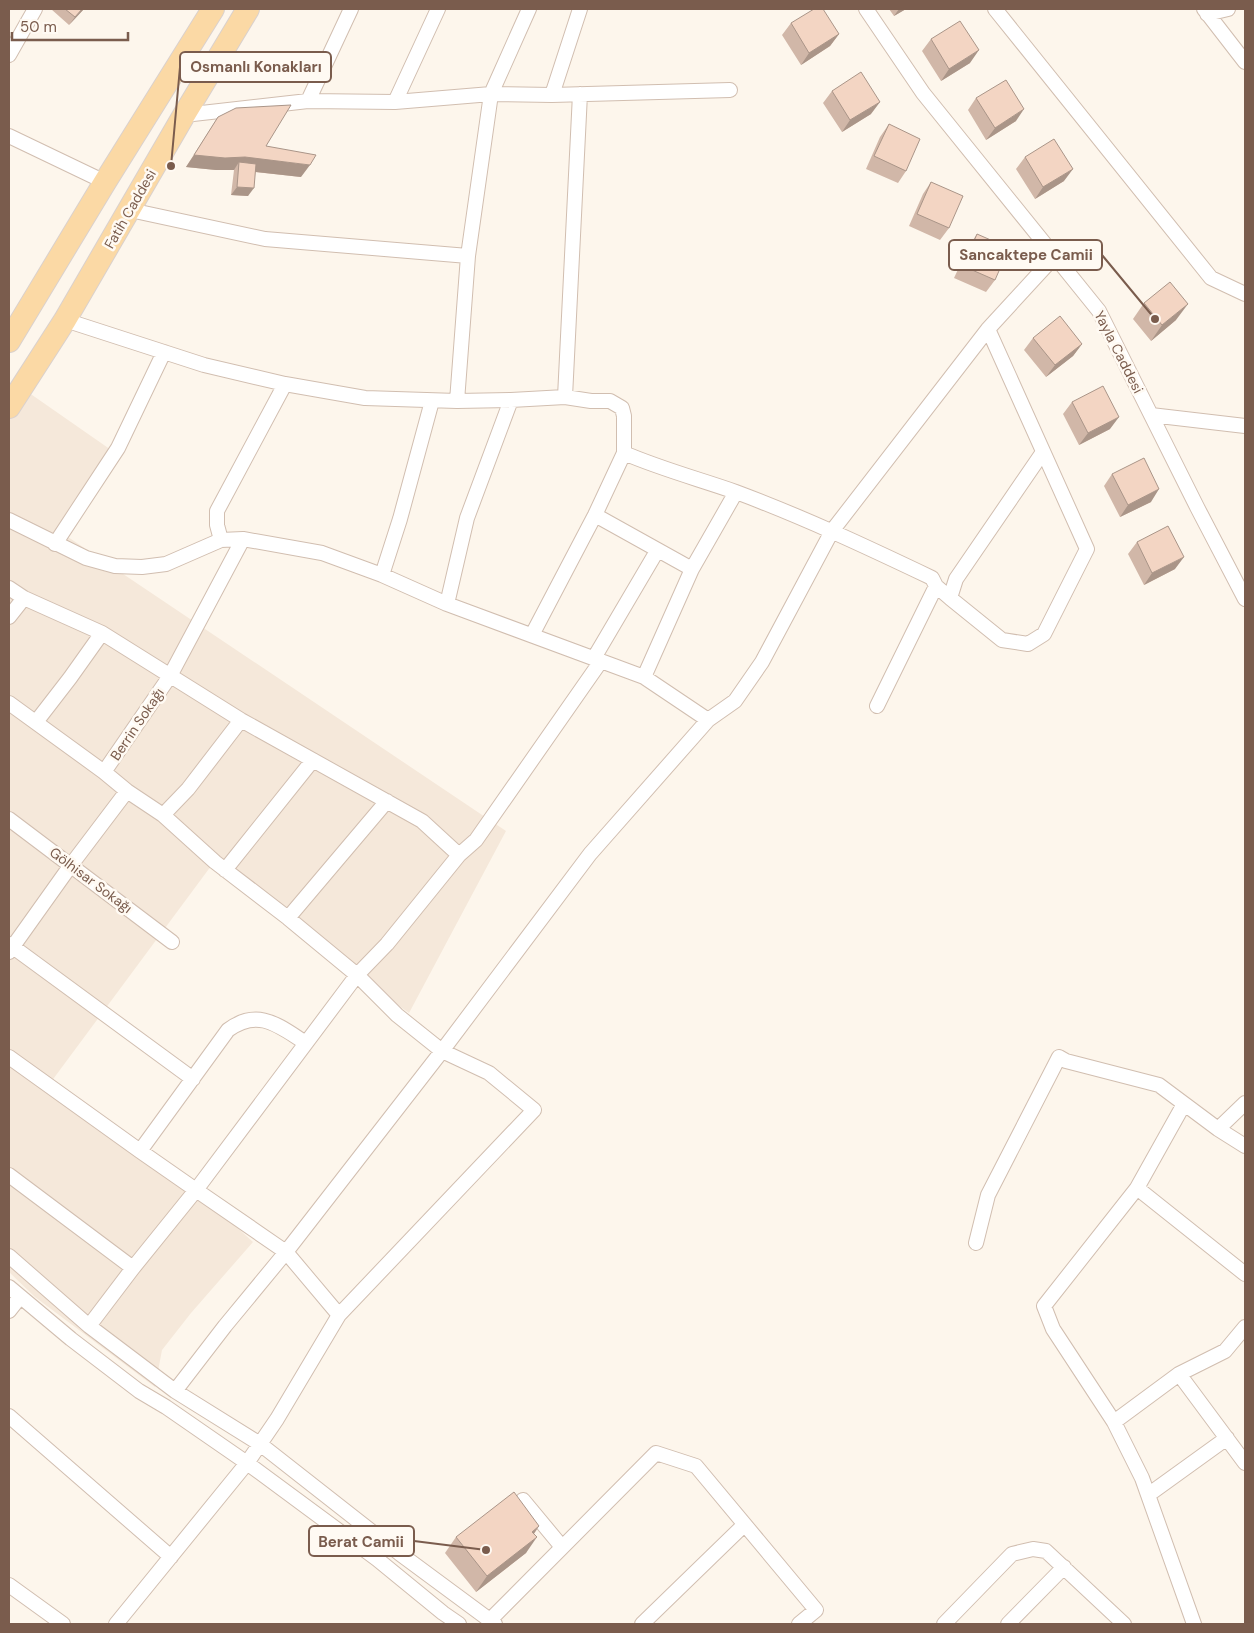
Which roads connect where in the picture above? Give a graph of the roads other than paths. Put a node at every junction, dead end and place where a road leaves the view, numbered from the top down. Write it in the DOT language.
graph roads {
  1 [pos="35,9"];
  2 [pos="213,9"];
  3 [pos="248,9"];
  4 [pos="351,9"];
  5 [pos="438,9"];
  6 [pos="530,9"];
  7 [pos="580,9"];
  8 [pos="866,9"];
  9 [pos="994,9"];
  10 [pos="1228,9"];
  11 [pos="1206,11"];
  12 [pos="9,55"];
  13 [pos="1245,62"];
  14 [pos="730,90"];
  15 [pos="491,94"];
  16 [pos="552,94"];
  17 [pos="580,94"];
  18 [pos="308,101"];
  19 [pos="395,102"];
  20 [pos="184,115"];
  21 [pos="9,136"];
  22 [pos="105,182"];
  23 [pos="130,210"];
  24 [pos="468,256"];
  25 [pos="1055,256"];
  26 [pos="1245,294"];
  27 [pos="65,320"];
  28 [pos="988,329"];
  29 [pos="9,341"];
  30 [pos="164,352"];
  31 [pos="284,384"];
  32 [pos="565,397"];
  33 [pos="511,400"];
  34 [pos="432,401"];
  35 [pos="457,401"];
  36 [pos="9,407"];
  37 [pos="1151,415"];
  38 [pos="1245,426"];
  39 [pos="1043,452"];
  40 [pos="624,453"];
  41 [pos="736,492"];
  42 [pos="595,515"];
  43 [pos="9,520"];
  44 [pos="832,531"];
  45 [pos="221,540"];
  46 [pos="243,540"];
  47 [pos="55,544"];
  48 [pos="657,551"];
  49 [pos="692,569"];
  50 [pos="382,575"];
  51 [pos="936,586"];
  52 [pos="9,588"];
  53 [pos="24,598"];
  54 [pos="950,598"];
  55 [pos="1245,599"];
  56 [pos="447,604"];
  57 [pos="9,617"];
  58 [pos="102,633"];
  59 [pos="532,635"];
  60 [pos="598,659"];
  61 [pos="170,676"];
  62 [pos="644,677"];
  63 [pos="9,703"];
  64 [pos="876,706"];
  65 [pos="241,720"];
  66 [pos="708,720"];
  67 [pos="36,722"];
  68 [pos="313,760"];
  69 [pos="104,772"];
  70 [pos="127,792"];
  71 [pos="387,801"];
  72 [pos="163,815"];
  73 [pos="9,819"];
  74 [pos="460,855"];
  75 [pos="71,865"];
  76 [pos="225,870"];
  77 [pos="288,918"];
  78 [pos="172,942"];
  79 [pos="10,947"];
  80 [pos="357,975"];
  81 [pos="306,1043"];
  82 [pos="442,1051"];
  83 [pos="9,1057"];
  84 [pos="193,1079"];
  85 [pos="1245,1103"];
  86 [pos="1184,1104"];
  87 [pos="1218,1129"];
  88 [pos="1245,1146"];
  89 [pos="140,1151"];
  90 [pos="9,1175"];
  91 [pos="1137,1188"];
  92 [pos="196,1190"];
  93 [pos="976,1243"];
  94 [pos="286,1252"];
  95 [pos="9,1256"];
  96 [pos="133,1268"];
  97 [pos="1245,1274"];
  98 [pos="9,1287"];
  99 [pos="20,1297"];
  100 [pos="9,1311"];
  101 [pos="339,1315"];
  102 [pos="89,1326"];
  103 [pos="1245,1327"];
  104 [pos="1179,1374"];
  105 [pos="175,1391"];
  106 [pos="9,1416"];
  107 [pos="1114,1422"];
  108 [pos="1227,1438"];
  109 [pos="260,1444"];
  110 [pos="247,1463"];
  111 [pos="1245,1463"];
  112 [pos="1148,1495"];
  113 [pos="523,1500"];
  114 [pos="744,1525"];
  115 [pos="562,1547"];
  116 [pos="171,1557"];
  117 [pos="1064,1567"];
  118 [pos="9,1585"];
  119 [pos="438,1619"];
  120 [pos="492,1622"];
  121 [pos="63,1624"];
  122 [pos="116,1624"];
  123 [pos="459,1624"];
  124 [pos="642,1624"];
  125 [pos="799,1624"];
  126 [pos="944,1624"];
  127 [pos="1008,1624"];
  128 [pos="1124,1624"];
  129 [pos="1194,1624"];
  1 -- 12 [label="street"];
  2 -- 22 [label="main road"];
  3 -- 20 [label="main road, Fatih Caddesi"];
  4 -- 18 [label="street"];
  5 -- 19 [label="street"];
  6 -- 15 [label="street"];
  7 -- 16 [label="street"];
  8 -- 25 [label="street, Yayla Caddesi"];
  9 -- 26 [label="street"];
  10 -- 11 [label="street"];
  11 -- 13 [label="street"];
  14 -- 17 [label="street"];
  15 -- 16 [label="street"];
  15 -- 19 [label="street"];
  15 -- 24 [label="street"];
  16 -- 17 [label="street"];
  17 -- 32 [label="street"];
  18 -- 19 [label="street"];
  18 -- 20 [label="street"];
  20 -- 23 [label="main road, Fatih Caddesi"];
  21 -- 22 [label="street"];
  22 -- 29 [label="main road"];
  23 -- 24 [label="street"];
  23 -- 27 [label="main road, Fatih Caddesi"];
  24 -- 35 [label="street"];
  25 -- 28 [label="street"];
  25 -- 37 [label="street, Yayla Caddesi"];
  27 -- 30 [label="street"];
  27 -- 36 [label="main road, Fatih Caddesi"];
  28 -- 39 [label="street"];
  28 -- 44 [label="street"];
  30 -- 31 [label="street"];
  30 -- 47 [label="street"];
  31 -- 34 [label="street"];
  31 -- 45 [label="street"];
  32 -- 33 [label="street"];
  32 -- 40 [label="street"];
  33 -- 35 [label="street"];
  33 -- 56 [label="street"];
  34 -- 35 [label="street"];
  34 -- 50 [label="street"];
  37 -- 38 [label="street"];
  37 -- 55 [label="street, Yayla Caddesi"];
  39 -- 54 [label="street"];
  39 -- 54 [label="street"];
  40 -- 41 [label="street"];
  40 -- 42 [label="street"];
  41 -- 44 [label="street"];
  41 -- 49 [label="street"];
  42 -- 48 [label="street"];
  42 -- 59 [label="street"];
  43 -- 47 [label="street"];
  44 -- 51 [label="street"];
  44 -- 66 [label="street"];
  45 -- 46 [label="street"];
  45 -- 47 [label="street"];
  46 -- 50 [label="street"];
  46 -- 61 [label="street, Berrin Sokağı"];
  48 -- 49 [label="street"];
  48 -- 60 [label="street"];
  49 -- 62 [label="street"];
  50 -- 56 [label="street"];
  51 -- 54 [label="street"];
  51 -- 64 [label="street"];
  52 -- 53 [label="street"];
  53 -- 57 [label="street"];
  53 -- 58 [label="street"];
  56 -- 59 [label="street"];
  58 -- 61 [label="street"];
  58 -- 67 [label="street"];
  59 -- 60 [label="street"];
  60 -- 62 [label="street"];
  60 -- 74 [label="street"];
  61 -- 65 [label="street"];
  61 -- 69 [label="street, Berrin Sokağı"];
  62 -- 66 [label="street"];
  63 -- 67 [label="street"];
  65 -- 68 [label="street"];
  65 -- 72 [label="street"];
  66 -- 82 [label="street"];
  67 -- 69 [label="street"];
  68 -- 71 [label="street"];
  68 -- 76 [label="street"];
  69 -- 70 [label="street"];
  70 -- 72 [label="street"];
  70 -- 75 [label="street"];
  71 -- 74 [label="street"];
  71 -- 77 [label="street"];
  72 -- 76 [label="street"];
  73 -- 75 [label="street, Gölhisar Sokağı"];
  74 -- 80 [label="street"];
  75 -- 78 [label="street, Gölhisar Sokağı"];
  75 -- 79 [label="street"];
  76 -- 77 [label="street"];
  77 -- 80 [label="street"];
  79 -- 84 [label="street"];
  80 -- 81 [label="street"];
  80 -- 82 [label="street"];
  81 -- 84 [label="street"];
  81 -- 92 [label="street"];
  82 -- 94 [label="street"];
  82 -- 101 [label="street"];
  83 -- 89 [label="street"];
  84 -- 89 [label="street"];
  85 -- 87 [label="street"];
  86 -- 87 [label="street"];
  86 -- 91 [label="street"];
  86 -- 93 [label="street"];
  87 -- 88 [label="street"];
  89 -- 92 [label="street"];
  90 -- 96 [label="street"];
  91 -- 97 [label="street"];
  91 -- 107 [label="street"];
  92 -- 94 [label="street"];
  92 -- 96 [label="street"];
  94 -- 101 [label="street"];
  94 -- 105 [label="street"];
  95 -- 102 [label="street"];
  96 -- 102 [label="street"];
  98 -- 99 [label="street"];
  99 -- 100 [label="street"];
  99 -- 110 [label="street"];
  101 -- 109 [label="street"];
  102 -- 105 [label="street"];
  103 -- 104 [label="street"];
  104 -- 107 [label="street"];
  104 -- 108 [label="street"];
  105 -- 109 [label="street"];
  106 -- 116 [label="street"];
  107 -- 112 [label="street"];
  108 -- 111 [label="street"];
  108 -- 112 [label="street"];
  109 -- 110 [label="street"];
  109 -- 120 [label="street"];
  110 -- 116 [label="street"];
  110 -- 119 [label="street"];
  112 -- 129 [label="street"];
  113 -- 115 [label="street"];
  114 -- 115 [label="street"];
  114 -- 124 [label="street"];
  114 -- 125 [label="street"];
  115 -- 120 [label="street"];
  116 -- 122 [label="street"];
  117 -- 126 [label="street"];
  117 -- 127 [label="street"];
  117 -- 128 [label="street"];
  118 -- 121 [label="street"];
  119 -- 123 [label="street"];
}
